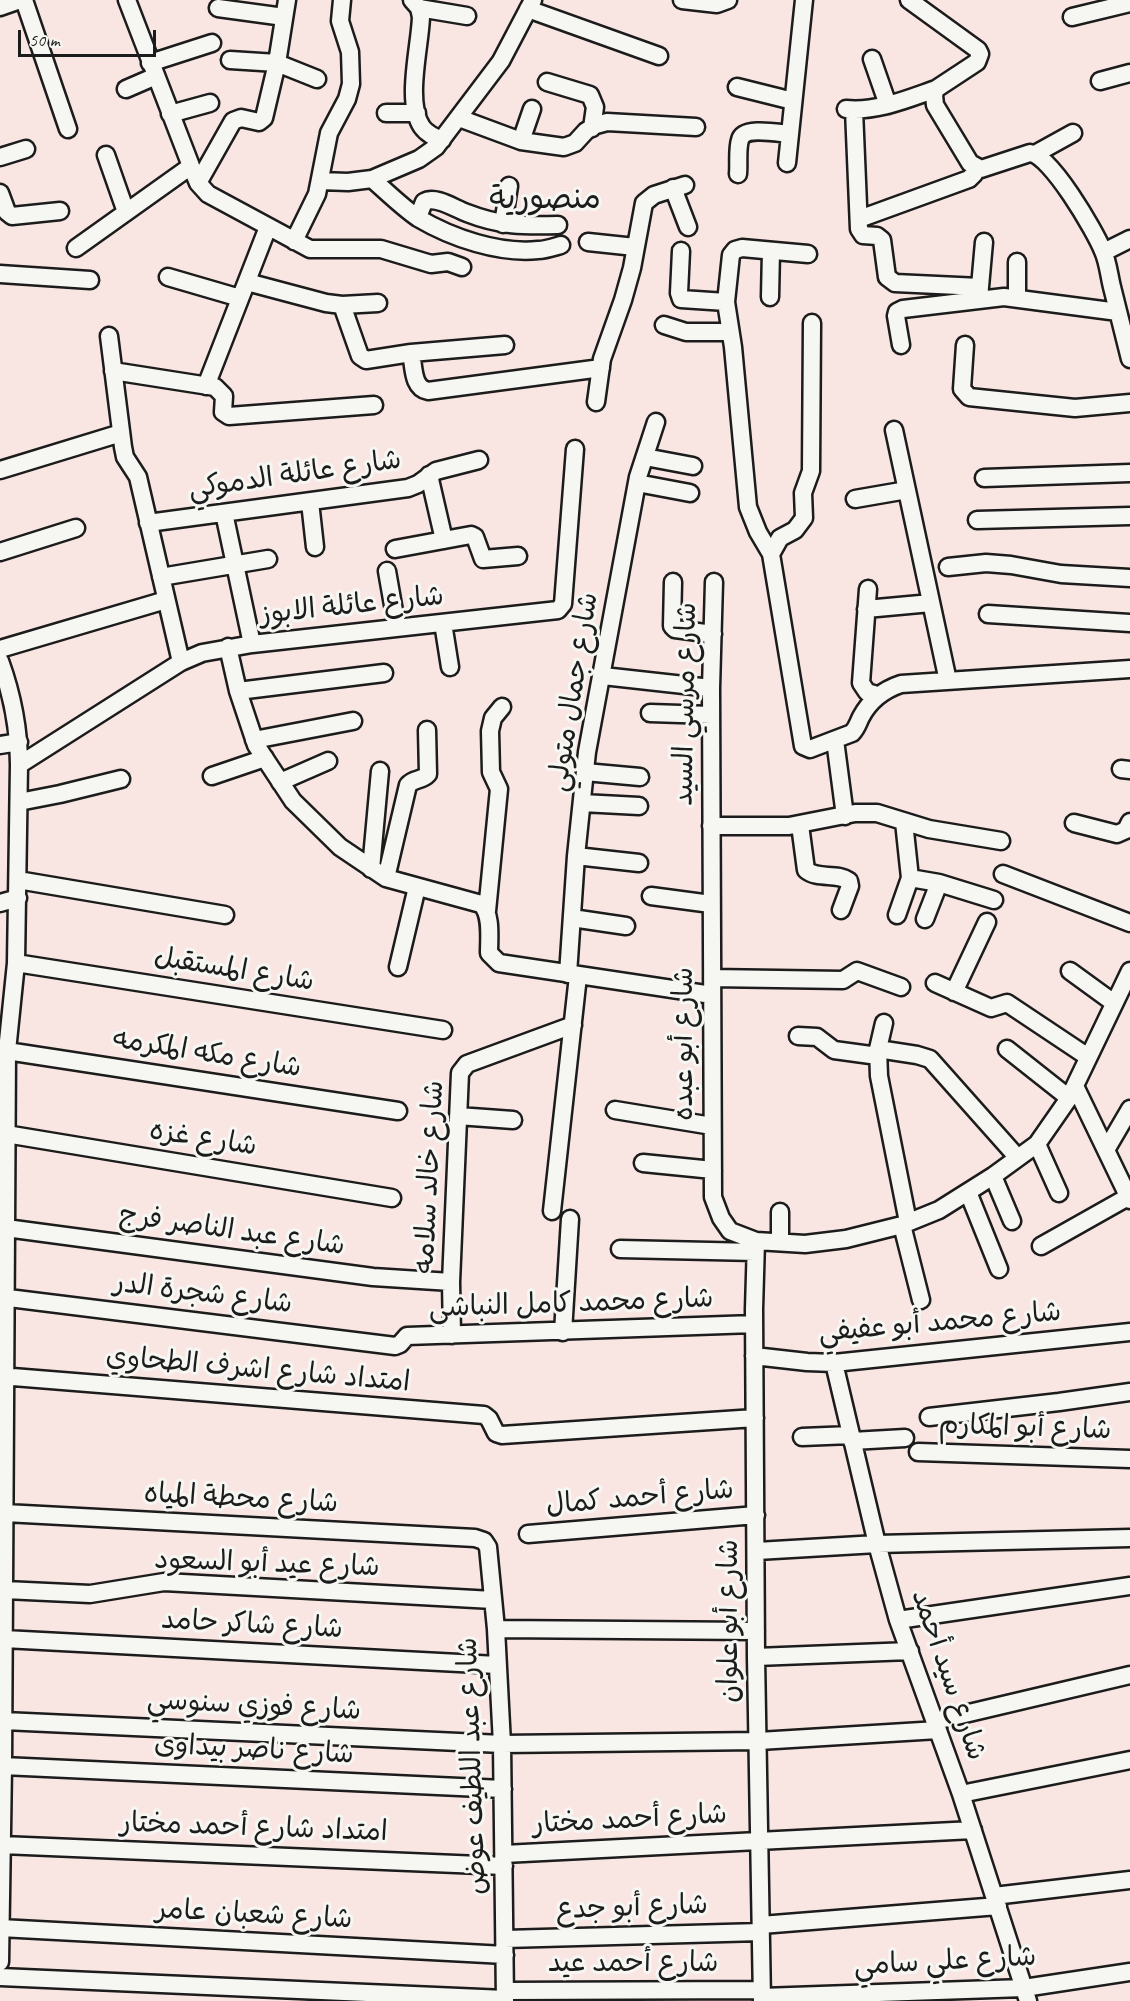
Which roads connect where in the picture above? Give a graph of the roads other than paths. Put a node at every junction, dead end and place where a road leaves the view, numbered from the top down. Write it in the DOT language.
graph roads {
  1 [pos="22,0"];
  2 [pos="127,0"];
  3 [pos="287,0"];
  4 [pos="342,0"];
  5 [pos="682,0"];
  6 [pos="728,0"];
  7 [pos="804,0"];
  8 [pos="909,0"];
  9 [pos="1130,3"];
  10 [pos="416,4"];
  11 [pos="530,4"];
  12 [pos="0,7"];
  13 [pos="218,8"];
  14 [pos="467,16"];
  15 [pos="284,17"];
  16 [pos="1072,17"];
  17 [pos="212,43"];
  18 [pos="659,56"];
  19 [pos="872,59"];
  20 [pos="230,60"];
  21 [pos="277,63"];
  22 [pos="153,69"];
  23 [pos="1130,73"];
  24 [pos="317,79"];
  25 [pos="1100,81"];
  26 [pos="547,82"];
  27 [pos="737,87"];
  28 [pos="126,89"];
  29 [pos="936,90"];
  30 [pos="793,100"];
  31 [pos="210,103"];
  32 [pos="888,105"];
  33 [pos="532,109"];
  34 [pos="386,112"];
  35 [pos="417,112"];
  36 [pos="170,114"];
  37 [pos="459,118"];
  38 [pos="696,127"];
  39 [pos="592,128"];
  40 [pos="68,129"];
  41 [pos="1073,133"];
  42 [pos="790,134"];
  43 [pos="441,140"];
  44 [pos="521,141"];
  45 [pos="26,149"];
  46 [pos="1035,153"];
  47 [pos="106,155"];
  48 [pos="0,157"];
  49 [pos="787,163"];
  50 [pos="191,166"];
  51 [pos="975,167"];
  52 [pos="738,174"];
  53 [pos="372,179"];
  54 [pos="320,181"];
  55 [pos="198,183"];
  56 [pos="509,186"];
  57 [pos="0,194"];
  58 [pos="60,211"];
  59 [pos="126,212"];
  60 [pos="418,218"];
  61 [pos="503,224"];
  62 [pos="859,224"];
  63 [pos="558,225"];
  64 [pos="268,227"];
  65 [pos="688,227"];
  66 [pos="1130,239"];
  67 [pos="294,241"];
  68 [pos="588,242"];
  69 [pos="984,242"];
  70 [pos="561,245"];
  71 [pos="635,247"];
  72 [pos="76,249"];
  73 [pos="681,251"];
  74 [pos="771,251"];
  75 [pos="1104,252"];
  76 [pos="808,254"];
  77 [pos="1017,262"];
  78 [pos="462,267"];
  79 [pos="0,274"];
  80 [pos="168,277"];
  81 [pos="90,280"];
  82 [pos="247,282"];
  83 [pos="980,293"];
  84 [pos="770,297"];
  85 [pos="1017,297"];
  86 [pos="240,298"];
  87 [pos="726,302"];
  88 [pos="378,303"];
  89 [pos="342,305"];
  90 [pos="1118,312"];
  91 [pos="812,323"];
  92 [pos="664,325"];
  93 [pos="730,332"];
  94 [pos="109,336"];
  95 [pos="505,345"];
  96 [pos="901,345"];
  97 [pos="965,345"];
  98 [pos="411,353"];
  99 [pos="1130,359"];
  100 [pos="601,368"];
  101 [pos="113,371"];
  102 [pos="206,386"];
  103 [pos="596,402"];
  104 [pos="1130,403"];
  105 [pos="374,405"];
  106 [pos="656,422"];
  107 [pos="894,430"];
  108 [pos="121,433"];
  109 [pos="575,449"];
  110 [pos="645,457"];
  111 [pos="479,460"];
  112 [pos="693,466"];
  113 [pos="0,470"];
  114 [pos="1130,473"];
  115 [pos="429,475"];
  116 [pos="984,478"];
  117 [pos="637,483"];
  118 [pos="907,490"];
  119 [pos="690,493"];
  120 [pos="855,499"];
  121 [pos="310,501"];
  122 [pos="224,513"];
  123 [pos="1130,516"];
  124 [pos="977,520"];
  125 [pos="148,524"];
  126 [pos="76,528"];
  127 [pos="444,540"];
  128 [pos="315,547"];
  129 [pos="395,549"];
  130 [pos="0,552"];
  131 [pos="771,554"];
  132 [pos="518,556"];
  133 [pos="268,559"];
  134 [pos="235,565"];
  135 [pos="948,567"];
  136 [pos="387,571"];
  137 [pos="161,577"];
  138 [pos="1130,578"];
  139 [pos="673,582"];
  140 [pos="714,582"];
  141 [pos="868,589"];
  142 [pos="166,600"];
  143 [pos="931,603"];
  144 [pos="866,609"];
  145 [pos="988,614"];
  146 [pos="443,623"];
  147 [pos="1130,623"];
  148 [pos="397,628"];
  149 [pos="712,634"];
  150 [pos="252,644"];
  151 [pos="228,647"];
  152 [pos="0,649"];
  153 [pos="0,661"];
  154 [pos="181,662"];
  155 [pos="450,667"];
  156 [pos="1130,669"];
  157 [pos="384,673"];
  158 [pos="603,676"];
  159 [pos="948,681"];
  160 [pos="711,688"];
  161 [pos="238,691"];
  162 [pos="877,695"];
  163 [pos="502,707"];
  164 [pos="650,713"];
  165 [pos="711,715"];
  166 [pos="353,722"];
  167 [pos="427,730"];
  168 [pos="254,740"];
  169 [pos="835,740"];
  170 [pos="19,742"];
  171 [pos="0,745"];
  172 [pos="265,758"];
  173 [pos="328,761"];
  174 [pos="19,765"];
  175 [pos="380,771"];
  176 [pos="585,772"];
  177 [pos="212,776"];
  178 [pos="640,777"];
  179 [pos="121,779"];
  180 [pos="280,782"];
  181 [pos="19,802"];
  182 [pos="582,803"];
  183 [pos="639,806"];
  184 [pos="845,816"];
  185 [pos="904,822"];
  186 [pos="1130,822"];
  187 [pos="1074,823"];
  188 [pos="800,825"];
  189 [pos="711,826"];
  190 [pos="1001,841"];
  191 [pos="576,856"];
  192 [pos="639,863"];
  193 [pos="371,869"];
  194 [pos="1003,874"];
  195 [pos="386,878"];
  196 [pos="910,878"];
  197 [pos="18,880"];
  198 [pos="939,883"];
  199 [pos="417,887"];
  200 [pos="651,896"];
  201 [pos="18,898"];
  202 [pos="994,900"];
  203 [pos="0,903"];
  204 [pos="711,904"];
  205 [pos="841,910"];
  206 [pos="487,911"];
  207 [pos="225,915"];
  208 [pos="897,915"];
  209 [pos="572,918"];
  210 [pos="925,919"];
  211 [pos="987,922"];
  212 [pos="1130,923"];
  213 [pos="626,926"];
  214 [pos="16,963"];
  215 [pos="398,967"];
  216 [pos="1070,971"];
  217 [pos="1130,971"];
  218 [pos="573,975"];
  219 [pos="935,983"];
  220 [pos="712,986"];
  221 [pos="901,987"];
  222 [pos="954,992"];
  223 [pos="1114,1003"];
  224 [pos="884,1023"];
  225 [pos="573,1025"];
  226 [pos="443,1030"];
  227 [pos="798,1036"];
  228 [pos="1007,1049"];
  229 [pos="7,1051"];
  230 [pos="878,1053"];
  231 [pos="1088,1057"];
  232 [pos="1072,1092"];
  233 [pos="1130,1109"];
  234 [pos="615,1110"];
  235 [pos="398,1111"];
  236 [pos="458,1116"];
  237 [pos="513,1120"];
  238 [pos="712,1126"];
  239 [pos="4,1129"];
  240 [pos="1037,1143"];
  241 [pos="1106,1150"];
  242 [pos="1018,1158"];
  243 [pos="643,1163"];
  244 [pos="713,1170"];
  245 [pos="993,1176"];
  246 [pos="968,1192"];
  247 [pos="1059,1193"];
  248 [pos="392,1198"];
  249 [pos="1129,1198"];
  250 [pos="552,1211"];
  251 [pos="780,1212"];
  252 [pos="570,1219"];
  253 [pos="1012,1221"];
  254 [pos="905,1224"];
  255 [pos="6,1228"];
  256 [pos="780,1242"];
  257 [pos="756,1246"];
  258 [pos="1041,1246"];
  259 [pos="620,1249"];
  260 [pos="999,1269"];
  261 [pos="451,1282"];
  262 [pos="3,1297"];
  263 [pos="921,1300"];
  264 [pos="754,1324"];
  265 [pos="563,1332"];
  266 [pos="1130,1332"];
  267 [pos="452,1335"];
  268 [pos="395,1346"];
  269 [pos="754,1356"];
  270 [pos="834,1363"];
  271 [pos="3,1376"];
  272 [pos="1130,1392"];
  273 [pos="929,1417"];
  274 [pos="755,1418"];
  275 [pos="802,1437"];
  276 [pos="851,1438"];
  277 [pos="905,1438"];
  278 [pos="918,1452"];
  279 [pos="1130,1459"];
  280 [pos="756,1515"];
  281 [pos="3,1524"];
  282 [pos="528,1534"];
  283 [pos="475,1538"];
  284 [pos="1130,1538"];
  285 [pos="877,1544"];
  286 [pos="757,1551"];
  287 [pos="1130,1586"];
  288 [pos="3,1598"];
  289 [pos="493,1600"];
  290 [pos="898,1620"];
  291 [pos="496,1629"];
  292 [pos="756,1631"];
  293 [pos="4,1639"];
  294 [pos="910,1651"];
  295 [pos="756,1657"];
  296 [pos="497,1665"];
  297 [pos="1130,1675"];
  298 [pos="4,1721"];
  299 [pos="937,1725"];
  300 [pos="759,1741"];
  301 [pos="2,1743"];
  302 [pos="502,1744"];
  303 [pos="1130,1760"];
  304 [pos="3,1766"];
  305 [pos="503,1789"];
  306 [pos="961,1794"];
  307 [pos="1,1806"];
  308 [pos="973,1830"];
  309 [pos="760,1841"];
  310 [pos="2,1845"];
  311 [pos="504,1860"];
  312 [pos="1,1880"];
  313 [pos="1130,1881"];
  314 [pos="996,1901"];
  315 [pos="1,1928"];
  316 [pos="761,1928"];
  317 [pos="505,1947"];
  318 [pos="0,1962"];
  319 [pos="1130,1972"];
  320 [pos="0,1977"];
  321 [pos="1026,1995"];
  322 [pos="762,1996"];
  323 [pos="505,1997"];
  1 -- 12 [label="street"];
  1 -- 40 [label="street"];
  2 -- 22 [label="street"];
  3 -- 15 [label="street"];
  4 -- 54 [label="street"];
  5 -- 6 [label="street"];
  7 -- 30 [label="street"];
  8 -- 29 [label="street"];
  9 -- 16 [label="street"];
  10 -- 14 [label="street"];
  10 -- 35 [label="street"];
  11 -- 18 [label="street"];
  11 -- 37 [label="street"];
  13 -- 15 [label="street"];
  15 -- 21 [label="street"];
  17 -- 22 [label="street"];
  19 -- 32 [label="street"];
  20 -- 21 [label="street"];
  21 -- 24 [label="street"];
  21 -- 55 [label="street"];
  22 -- 28 [label="street"];
  22 -- 36 [label="street"];
  23 -- 25 [label="street"];
  26 -- 39 [label="street"];
  27 -- 30 [label="street"];
  29 -- 32 [label="street"];
  29 -- 51 [label="street"];
  30 -- 42 [label="street"];
  31 -- 36 [label="street"];
  32 -- 62 [label="street"];
  33 -- 44 [label="street"];
  34 -- 35 [label="street"];
  35 -- 43 [label="street"];
  36 -- 50 [label="street"];
  37 -- 43 [label="street"];
  37 -- 44 [label="street"];
  38 -- 39 [label="street"];
  39 -- 44 [label="street"];
  41 -- 46 [label="street"];
  42 -- 49 [label="street"];
  42 -- 52 [label="street"];
  43 -- 53 [label="street"];
  45 -- 48 [label="street"];
  46 -- 51 [label="street"];
  46 -- 75 [label="street"];
  47 -- 59 [label="street"];
  50 -- 55 [label="street"];
  50 -- 59 [label="street"];
  51 -- 62 [label="street"];
  53 -- 54 [label="street"];
  53 -- 60 [label="street"];
  54 -- 67 [label="street"];
  55 -- 64 [label="street"];
  56 -- 61 [label="street"];
  57 -- 58 [label="street"];
  59 -- 72 [label="street"];
  60 -- 61 [label="street"];
  60 -- 70 [label="street"];
  61 -- 63 [label="street"];
  62 -- 83 [label="street"];
  64 -- 67 [label="street"];
  64 -- 82 [label="street"];
  65 -- 71 [label="street"];
  66 -- 75 [label="street"];
  67 -- 78 [label="street"];
  68 -- 71 [label="street"];
  69 -- 83 [label="street"];
  71 -- 100 [label="street"];
  73 -- 87 [label="street"];
  74 -- 76 [label="street"];
  74 -- 84 [label="street"];
  74 -- 87 [label="street"];
  75 -- 90 [label="street"];
  77 -- 85 [label="street"];
  79 -- 81 [label="street"];
  80 -- 86 [label="street"];
  82 -- 86 [label="street"];
  82 -- 89 [label="street"];
  83 -- 85 [label="street"];
  83 -- 96 [label="street"];
  85 -- 90 [label="street"];
  86 -- 102 [label="street"];
  87 -- 93 [label="street"];
  88 -- 89 [label="street"];
  89 -- 98 [label="street"];
  90 -- 99 [label="street"];
  91 -- 131 [label="street"];
  92 -- 93 [label="street"];
  93 -- 131 [label="street"];
  94 -- 101 [label="street"];
  95 -- 98 [label="street"];
  97 -- 104 [label="street"];
  98 -- 100 [label="street"];
  100 -- 103 [label="street"];
  101 -- 102 [label="street"];
  101 -- 108 [label="street"];
  102 -- 105 [label="street"];
  106 -- 110 [label="street, شارع جمال متولي"];
  107 -- 118 [label="street"];
  108 -- 113 [label="street"];
  108 -- 125 [label="street"];
  109 -- 146 [label="street, شارع عائلة الابوز"];
  110 -- 112 [label="street"];
  110 -- 117 [label="street, شارع جمال متولي"];
  111 -- 115 [label="street, شارع عائلة الدموكي"];
  114 -- 116 [label="street"];
  115 -- 121 [label="street, شارع عائلة الدموكي"];
  115 -- 127 [label="street"];
  117 -- 119 [label="street"];
  117 -- 158 [label="street, شارع جمال متولي"];
  118 -- 120 [label="street"];
  118 -- 143 [label="street"];
  121 -- 122 [label="street, شارع عائلة الدموكي"];
  121 -- 128 [label="street"];
  122 -- 125 [label="street, شارع عائلة الدموكي"];
  122 -- 134 [label="street"];
  123 -- 124 [label="street"];
  125 -- 137 [label="street"];
  126 -- 130 [label="street"];
  127 -- 129 [label="street"];
  127 -- 132 [label="street"];
  131 -- 169 [label="street"];
  133 -- 134 [label="street"];
  134 -- 137 [label="street"];
  134 -- 150 [label="street"];
  135 -- 138 [label="street"];
  136 -- 148 [label="street"];
  137 -- 142 [label="street"];
  139 -- 149 [label="street"];
  140 -- 149 [label="street, شارع مرسي السيد"];
  141 -- 144 [label="street"];
  142 -- 152 [label="street"];
  142 -- 154 [label="street"];
  143 -- 144 [label="street"];
  143 -- 159 [label="street"];
  144 -- 162 [label="street"];
  145 -- 147 [label="street"];
  146 -- 148 [label="street, شارع عائلة الابوز"];
  146 -- 155 [label="street"];
  148 -- 150 [label="street, شارع عائلة الابوز"];
  149 -- 160 [label="street, شارع مرسي السيد"];
  150 -- 151 [label="street, شارع عائلة الابوز"];
  151 -- 154 [label="street, شارع عائلة الابوز"];
  151 -- 161 [label="street"];
  153 -- 170 [label="street"];
  154 -- 174 [label="street, شارع عائلة الابوز"];
  156 -- 159 [label="street"];
  157 -- 161 [label="street"];
  158 -- 160 [label="street"];
  158 -- 176 [label="street, شارع جمال متولي"];
  159 -- 162 [label="street"];
  160 -- 165 [label="street, شارع مرسي السيد"];
  161 -- 168 [label="street"];
  162 -- 169 [label="street"];
  163 -- 206 [label="street"];
  164 -- 165 [label="street"];
  165 -- 189 [label="street, شارع مرسي السيد"];
  166 -- 168 [label="street"];
  167 -- 195 [label="street"];
  168 -- 172 [label="street"];
  169 -- 184 [label="street"];
  170 -- 171 [label="street"];
  170 -- 174 [label="street"];
  172 -- 177 [label="street"];
  172 -- 180 [label="street"];
  173 -- 180 [label="street"];
  174 -- 181 [label="street"];
  175 -- 193 [label="street"];
  176 -- 178 [label="street"];
  176 -- 182 [label="street, شارع جمال متولي"];
  179 -- 181 [label="street"];
  180 -- 193 [label="street"];
  181 -- 197 [label="street"];
  182 -- 183 [label="street"];
  182 -- 191 [label="street, شارع جمال متولي"];
  184 -- 185 [label="street"];
  184 -- 188 [label="street"];
  185 -- 190 [label="street"];
  185 -- 196 [label="street"];
  186 -- 187 [label="street"];
  188 -- 189 [label="street"];
  188 -- 205 [label="street"];
  189 -- 204 [label="street, شارع أبو عبده"];
  191 -- 192 [label="street"];
  191 -- 209 [label="street, شارع جمال متولي"];
  193 -- 195 [label="street"];
  194 -- 212 [label="street"];
  195 -- 199 [label="street"];
  196 -- 198 [label="street"];
  196 -- 208 [label="street"];
  197 -- 201 [label="street"];
  197 -- 207 [label="street"];
  198 -- 202 [label="street"];
  198 -- 210 [label="street"];
  199 -- 206 [label="street"];
  199 -- 215 [label="street"];
  200 -- 204 [label="street"];
  201 -- 203 [label="street"];
  201 -- 214 [label="street"];
  204 -- 220 [label="street, شارع أبو عبده"];
  206 -- 218 [label="street"];
  209 -- 213 [label="street"];
  209 -- 218 [label="street, شارع جمال متولي"];
  211 -- 222 [label="street"];
  214 -- 226 [label="street, شارع المستقبل"];
  214 -- 229 [label="street"];
  216 -- 223 [label="street"];
  217 -- 223 [label="street"];
  218 -- 220 [label="street"];
  218 -- 225 [label="street, شارع جمال متولي"];
  219 -- 222 [label="street"];
  220 -- 221 [label="street"];
  220 -- 238 [label="street, شارع أبو عبده"];
  222 -- 231 [label="street"];
  223 -- 231 [label="street"];
  224 -- 230 [label="street"];
  225 -- 236 [label="street, شارع خالد سلامه"];
  225 -- 250 [label="street, شارع جمال متولي"];
  227 -- 230 [label="street"];
  228 -- 232 [label="street"];
  229 -- 235 [label="street, شارع مكه المكرمه"];
  229 -- 239 [label="street"];
  230 -- 242 [label="street"];
  230 -- 254 [label="street"];
  231 -- 232 [label="street"];
  232 -- 240 [label="street"];
  232 -- 241 [label="street"];
  233 -- 241 [label="street"];
  234 -- 238 [label="street"];
  236 -- 237 [label="street"];
  236 -- 261 [label="street, شارع خالد سلامه"];
  238 -- 244 [label="street, شارع أبو عبده"];
  239 -- 248 [label="street, شارع غزه"];
  239 -- 255 [label="street"];
  240 -- 242 [label="street"];
  240 -- 247 [label="street"];
  241 -- 249 [label="street"];
  242 -- 245 [label="street"];
  243 -- 244 [label="street"];
  244 -- 257 [label="street, شارع أبو عبده"];
  245 -- 246 [label="street"];
  245 -- 253 [label="street"];
  246 -- 254 [label="street"];
  246 -- 260 [label="street"];
  249 -- 258 [label="street"];
  251 -- 256 [label="street"];
  252 -- 265 [label="street"];
  254 -- 256 [label="street"];
  254 -- 263 [label="street"];
  255 -- 261 [label="street, شارع عبد الناصر فرج"];
  255 -- 262 [label="street"];
  256 -- 257 [label="street"];
  257 -- 259 [label="street"];
  257 -- 264 [label="street, شارع أبو علوان"];
  261 -- 267 [label="street, شارع خالد سلامه"];
  262 -- 268 [label="street, شارع شجرة الدر"];
  262 -- 271 [label="street"];
  264 -- 265 [label="street, شارع محمد كامل النباشى"];
  264 -- 269 [label="street, شارع أبو علوان"];
  265 -- 267 [label="street, شارع محمد كامل النباشى"];
  266 -- 270 [label="street, شارع محمد أبو عفيفي"];
  267 -- 268 [label="street, شارع محمد كامل النباشى"];
  269 -- 270 [label="street, شارع محمد أبو عفيفي"];
  269 -- 274 [label="street, شارع أبو علوان"];
  270 -- 276 [label="street, شارع سيد أحمد"];
  271 -- 274 [label="street, امتداد شارع اشرف الطحاوي"];
  271 -- 281 [label="street"];
  272 -- 273 [label="street"];
  274 -- 280 [label="street, شارع أبو علوان"];
  275 -- 276 [label="street"];
  276 -- 277 [label="street"];
  276 -- 285 [label="street, شارع سيد أحمد"];
  278 -- 279 [label="street, شارع أبو المكارم"];
  280 -- 282 [label="street, شارع أحمد كمال"];
  280 -- 286 [label="street, شارع أبو علوان"];
  281 -- 283 [label="street, شارع محطة المياه"];
  281 -- 288 [label="street"];
  283 -- 289 [label="street, شارع عبد اللطيف عوض"];
  284 -- 285 [label="street"];
  285 -- 286 [label="street"];
  285 -- 290 [label="street, شارع سيد أحمد"];
  286 -- 292 [label="street, شارع أبو علوان"];
  287 -- 290 [label="street"];
  288 -- 289 [label="street, شارع عيد أبو السعود"];
  288 -- 293 [label="street"];
  289 -- 291 [label="street, شارع عبد اللطيف عوض"];
  290 -- 294 [label="street, شارع سيد أحمد"];
  291 -- 292 [label="street"];
  291 -- 296 [label="street, شارع عبد اللطيف عوض"];
  292 -- 295 [label="street, شارع أبو علوان"];
  293 -- 296 [label="street, شارع شاكر حامد"];
  293 -- 298 [label="street"];
  294 -- 295 [label="street"];
  294 -- 299 [label="street, شارع سيد أحمد"];
  295 -- 300 [label="street, شارع أبو علوان"];
  296 -- 302 [label="street, شارع عبد اللطيف عوض"];
  297 -- 299 [label="street, شارع فوزي سنوسي"];
  298 -- 301 [label="street"];
  298 -- 302 [label="street, شارع فوزي سنوسي"];
  299 -- 300 [label="street, شارع فوزي سنوسي"];
  299 -- 306 [label="street, شارع سيد أحمد"];
  300 -- 302 [label="street, شارع فوزي سنوسي"];
  300 -- 309 [label="street, شارع أبو علوان"];
  301 -- 304 [label="street"];
  302 -- 305 [label="street, شارع عبد اللطيف عوض"];
  303 -- 306 [label="street"];
  304 -- 305 [label="street, شارع ناصر بيداوى"];
  304 -- 307 [label="street"];
  305 -- 311 [label="street, شارع عبد اللطيف عوض"];
  306 -- 308 [label="street, شارع سيد أحمد"];
  307 -- 310 [label="street"];
  308 -- 309 [label="street, شارع أحمد مختار"];
  308 -- 314 [label="street, شارع سيد أحمد"];
  309 -- 311 [label="street, شارع أحمد مختار"];
  309 -- 316 [label="street, شارع أبو علوان"];
  310 -- 311 [label="street, امتداد شارع أحمد مختار"];
  310 -- 312 [label="street"];
  311 -- 317 [label="street, شارع عبد اللطيف عوض"];
  312 -- 315 [label="street"];
  313 -- 314 [label="street, شارع أبو جدع"];
  314 -- 316 [label="street, شارع أبو جدع"];
  314 -- 321 [label="street, شارع سيد أحمد"];
  315 -- 317 [label="street, شارع شعبان عامر"];
  315 -- 318 [label="street"];
  316 -- 317 [label="street, شارع أبو جدع"];
  316 -- 322 [label="street, شارع أبو علوان"];
  317 -- 323 [label="street, شارع عبد اللطيف عوض"];
  319 -- 321 [label="street, شارع علي سامي"];
  320 -- 323 [label="street, شارع أحمد عيد"];
  321 -- 322 [label="street, شارع علي سامي"];
  322 -- 323 [label="street, شارع أحمد عيد"];
}
